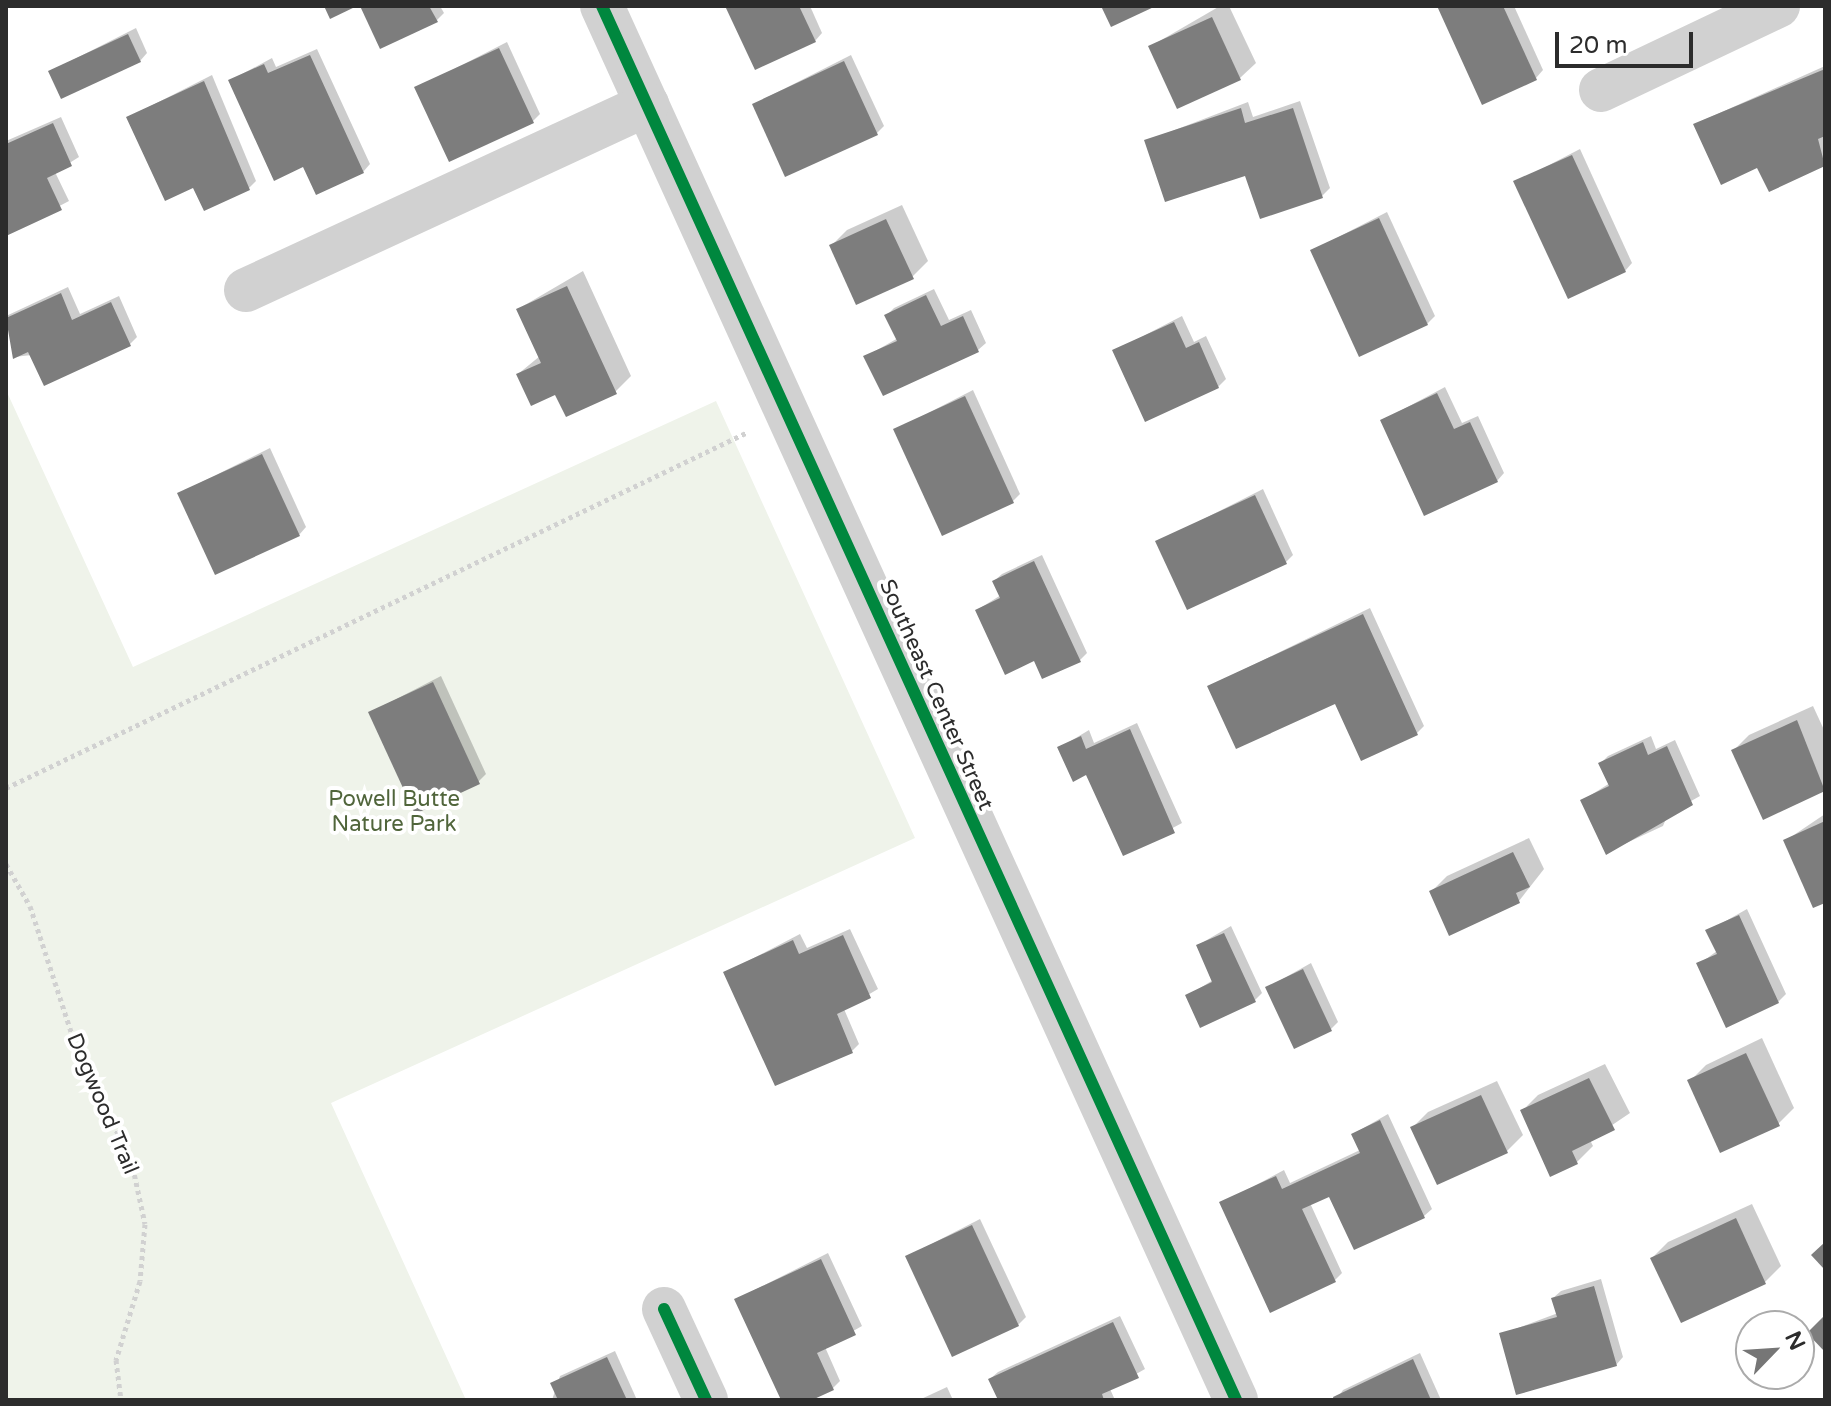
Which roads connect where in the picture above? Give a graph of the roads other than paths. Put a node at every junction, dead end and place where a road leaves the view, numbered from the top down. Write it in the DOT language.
graph roads {
  1 [pos="602,6"];
  2 [pos="1778,6"];
  3 [pos="1601,90"];
  4 [pos="647,105"];
  5 [pos="246,290"];
  6 [pos="664,1309"];
  7 [pos="706,1400"];
  8 [pos="1236,1400"];
  1 -- 4 [label="street, Southeast Center Street"];
  2 -- 3 [label="street"];
  4 -- 5 [label="street"];
  4 -- 8 [label="street, Southeast Center Street"];
  6 -- 7 [label="street"];
}
